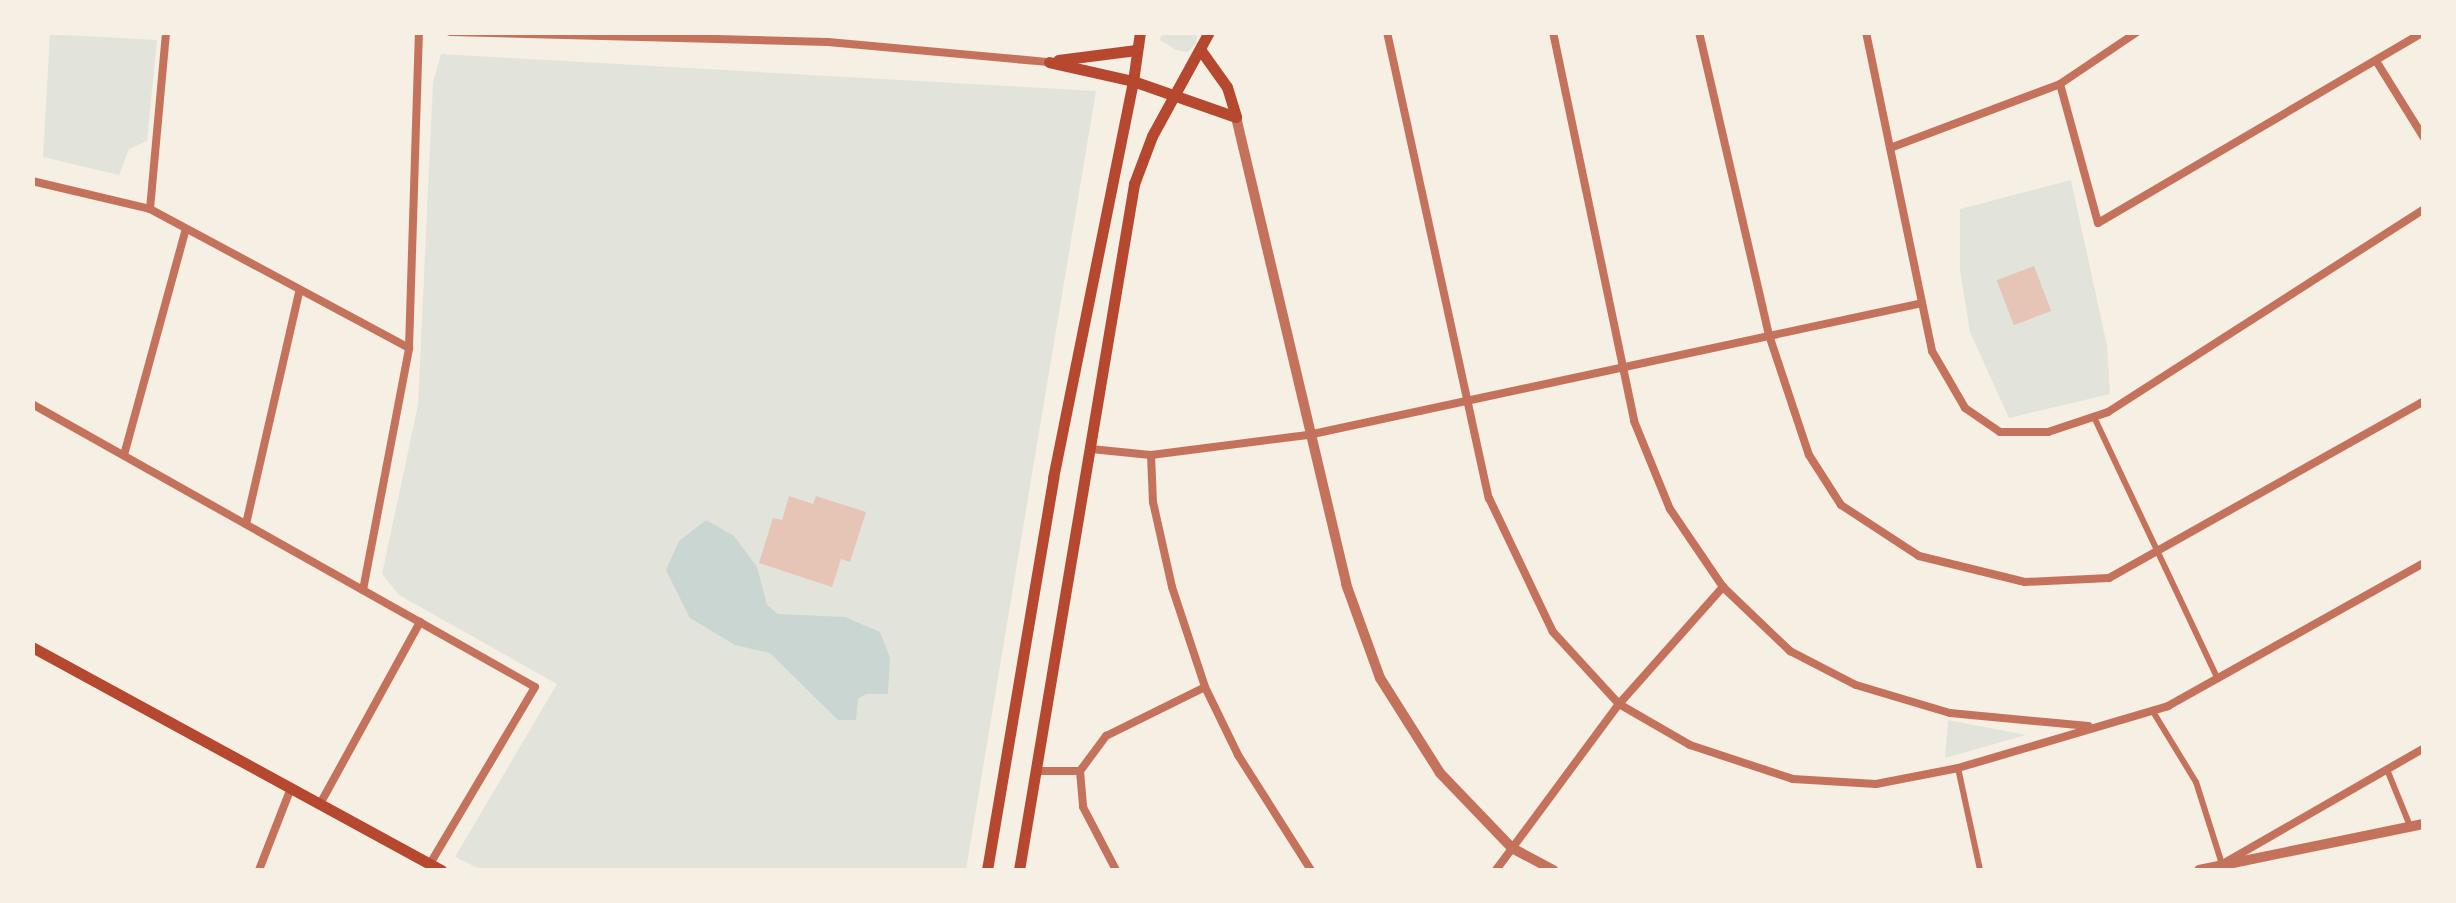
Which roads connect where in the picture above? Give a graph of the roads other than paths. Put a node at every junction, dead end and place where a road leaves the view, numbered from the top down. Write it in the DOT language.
graph roads {
  1 [pos="166,32"];
  2 [pos="419,32"];
  3 [pos="450,32"];
  4 [pos="1140,32"];
  5 [pos="1208,32"];
  6 [pos="1387,32"];
  7 [pos="1553,32"];
  8 [pos="1699,32"];
  9 [pos="1866,32"];
  10 [pos="2137,32"];
  11 [pos="2423,32"];
  12 [pos="518,34"];
  13 [pos="635,35"];
  14 [pos="830,37"];
  15 [pos="1136,50"];
  16 [pos="1202,52"];
  17 [pos="1049,62"];
  18 [pos="2378,64"];
  19 [pos="1133,80"];
  20 [pos="2060,84"];
  21 [pos="1180,93"];
  22 [pos="1236,117"];
  23 [pos="2424,138"];
  24 [pos="1890,148"];
  25 [pos="32,181"];
  26 [pos="150,209"];
  27 [pos="2424,209"];
  28 [pos="186,229"];
  29 [pos="299,292"];
  30 [pos="1922,303"];
  31 [pos="1769,335"];
  32 [pos="409,348"];
  33 [pos="1622,363"];
  34 [pos="1467,398"];
  35 [pos="2424,401"];
  36 [pos="32,404"];
  37 [pos="2094,417"];
  38 [pos="1308,435"];
  39 [pos="1091,450"];
  40 [pos="1151,454"];
  41 [pos="124,455"];
  42 [pos="246,524"];
  43 [pos="2159,550"];
  44 [pos="2424,563"];
  45 [pos="1722,587"];
  46 [pos="364,590"];
  47 [pos="420,622"];
  48 [pos="32,647"];
  49 [pos="2218,679"];
  50 [pos="1205,687"];
  51 [pos="1619,704"];
  52 [pos="2152,710"];
  53 [pos="2092,727"];
  54 [pos="2424,748"];
  55 [pos="1958,768"];
  56 [pos="1035,771"];
  57 [pos="1080,771"];
  58 [pos="2388,772"];
  59 [pos="290,788"];
  60 [pos="320,804"];
  61 [pos="2424,824"];
  62 [pos="2410,826"];
  63 [pos="1512,848"];
  64 [pos="2222,864"];
  65 [pos="435,867"];
  66 [pos="259,870"];
  67 [pos="987,870"];
  68 [pos="1019,870"];
  69 [pos="1116,870"];
  70 [pos="1311,870"];
  71 [pos="1496,870"];
  72 [pos="1553,870"];
  73 [pos="1980,870"];
  74 [pos="2199,870"];
  1 -- 26 [label="street"];
  2 -- 32 [label="street"];
  3 -- 12 [label="street"];
  4 -- 15 [label="main road"];
  5 -- 16 [label="main road"];
  6 -- 34 [label="street"];
  7 -- 33 [label="street"];
  8 -- 31 [label="street"];
  9 -- 24 [label="street"];
  10 -- 20 [label="street"];
  11 -- 18 [label="street"];
  12 -- 13 [label="street"];
  13 -- 14 [label="street"];
  14 -- 17 [label="street"];
  15 -- 17 [label="main road"];
  15 -- 19 [label="main road"];
  16 -- 21 [label="main road"];
  16 -- 22 [label="main road"];
  17 -- 19 [label="main road"];
  18 -- 20 [label="street"];
  18 -- 23 [label="street"];
  19 -- 21 [label="main road"];
  19 -- 67 [label="main road"];
  20 -- 24 [label="street"];
  21 -- 22 [label="main road"];
  21 -- 39 [label="main road"];
  22 -- 38 [label="street"];
  24 -- 30 [label="street"];
  25 -- 26 [label="street"];
  26 -- 28 [label="street"];
  27 -- 37 [label="street"];
  28 -- 29 [label="street"];
  28 -- 41 [label="street"];
  29 -- 32 [label="street"];
  29 -- 42 [label="street"];
  30 -- 31 [label="street"];
  30 -- 37 [label="street"];
  31 -- 33 [label="street"];
  31 -- 43 [label="street"];
  32 -- 46 [label="street"];
  33 -- 34 [label="street"];
  33 -- 45 [label="street"];
  34 -- 38 [label="street"];
  34 -- 51 [label="street"];
  35 -- 43 [label="street"];
  36 -- 41 [label="street"];
  37 -- 43 [label="street"];
  38 -- 40 [label="street"];
  38 -- 63 [label="street"];
  39 -- 40 [label="street"];
  39 -- 56 [label="main road"];
  40 -- 50 [label="street"];
  41 -- 42 [label="street"];
  42 -- 46 [label="street"];
  43 -- 49 [label="street"];
  44 -- 49 [label="street"];
  45 -- 51 [label="street"];
  45 -- 53 [label="street"];
  46 -- 47 [label="street"];
  47 -- 60 [label="street"];
  47 -- 65 [label="street"];
  48 -- 59 [label="main road"];
  49 -- 52 [label="street"];
  50 -- 57 [label="street"];
  50 -- 70 [label="street"];
  51 -- 55 [label="street"];
  51 -- 63 [label="street"];
  52 -- 53 [label="street"];
  52 -- 64 [label="street"];
  53 -- 55 [label="street"];
  54 -- 58 [label="street"];
  55 -- 73 [label="street"];
  56 -- 57 [label="street"];
  56 -- 68 [label="main road"];
  57 -- 69 [label="street"];
  58 -- 62 [label="street"];
  58 -- 64 [label="street"];
  59 -- 60 [label="main road"];
  59 -- 66 [label="street"];
  60 -- 65 [label="main road"];
  61 -- 62 [label="street"];
  62 -- 64 [label="street"];
  63 -- 71 [label="street"];
  63 -- 72 [label="street"];
  64 -- 74 [label="street"];
}
